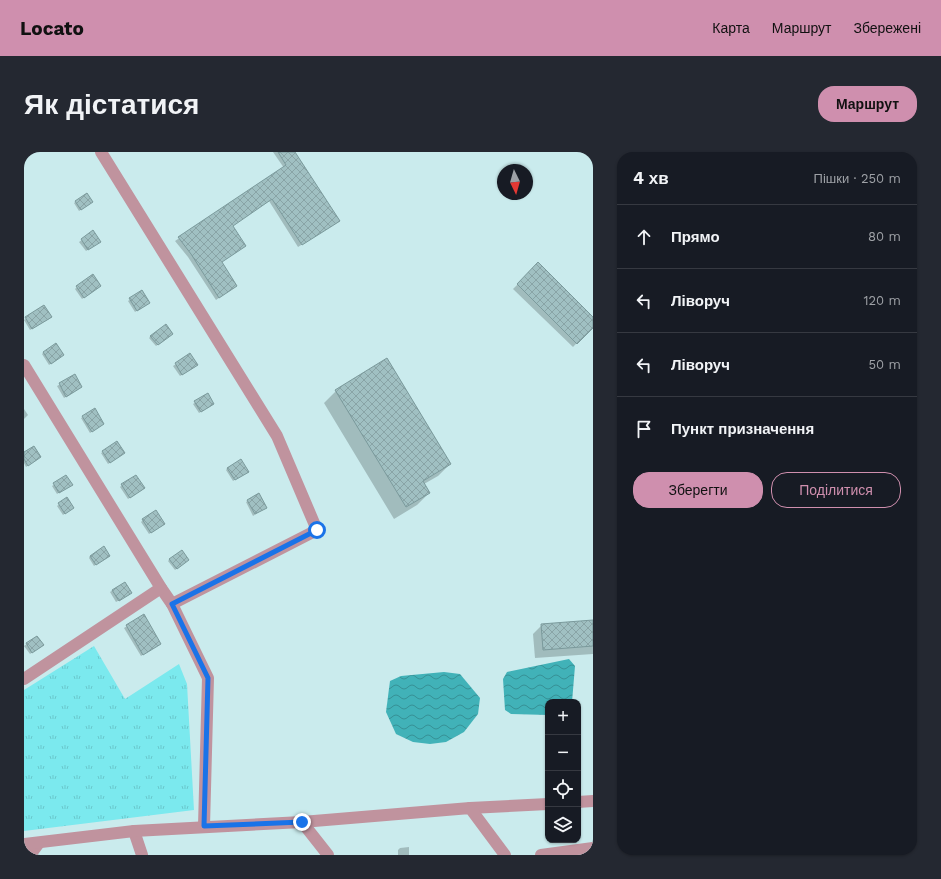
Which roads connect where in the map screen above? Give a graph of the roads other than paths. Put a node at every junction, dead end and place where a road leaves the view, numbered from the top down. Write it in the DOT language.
graph roads {
  1 [pos="101,152"];
  2 [pos="24,365"];
  3 [pos="161,588"];
  4 [pos="172,604"];
  5 [pos="25,676"];
  6 [pos="593,801"];
  7 [pos="581,802"];
  8 [pos="545,804"];
  9 [pos="470,808"];
  10 [pos="302,822"];
  11 [pos="204,826"];
  12 [pos="134,831"];
  13 [pos="40,843"];
  14 [pos="24,844"];
  15 [pos="593,848"];
  16 [pos="30,855"];
  17 [pos="142,855"];
  18 [pos="328,855"];
  19 [pos="505,855"];
  20 [pos="541,855"];
  1 -- 4 [label="street"];
  2 -- 3 [label="street"];
  3 -- 4 [label="street"];
  3 -- 5 [label="street"];
  4 -- 11 [label="street"];
  6 -- 7 [label="street"];
  8 -- 9 [label="street"];
  9 -- 10 [label="street"];
  9 -- 19 [label="street"];
  10 -- 11 [label="street"];
  10 -- 18 [label="street"];
  11 -- 12 [label="street"];
  12 -- 13 [label="street"];
  12 -- 17 [label="street"];
  13 -- 14 [label="street"];
  13 -- 16 [label="street"];
  15 -- 20 [label="street"];
}
